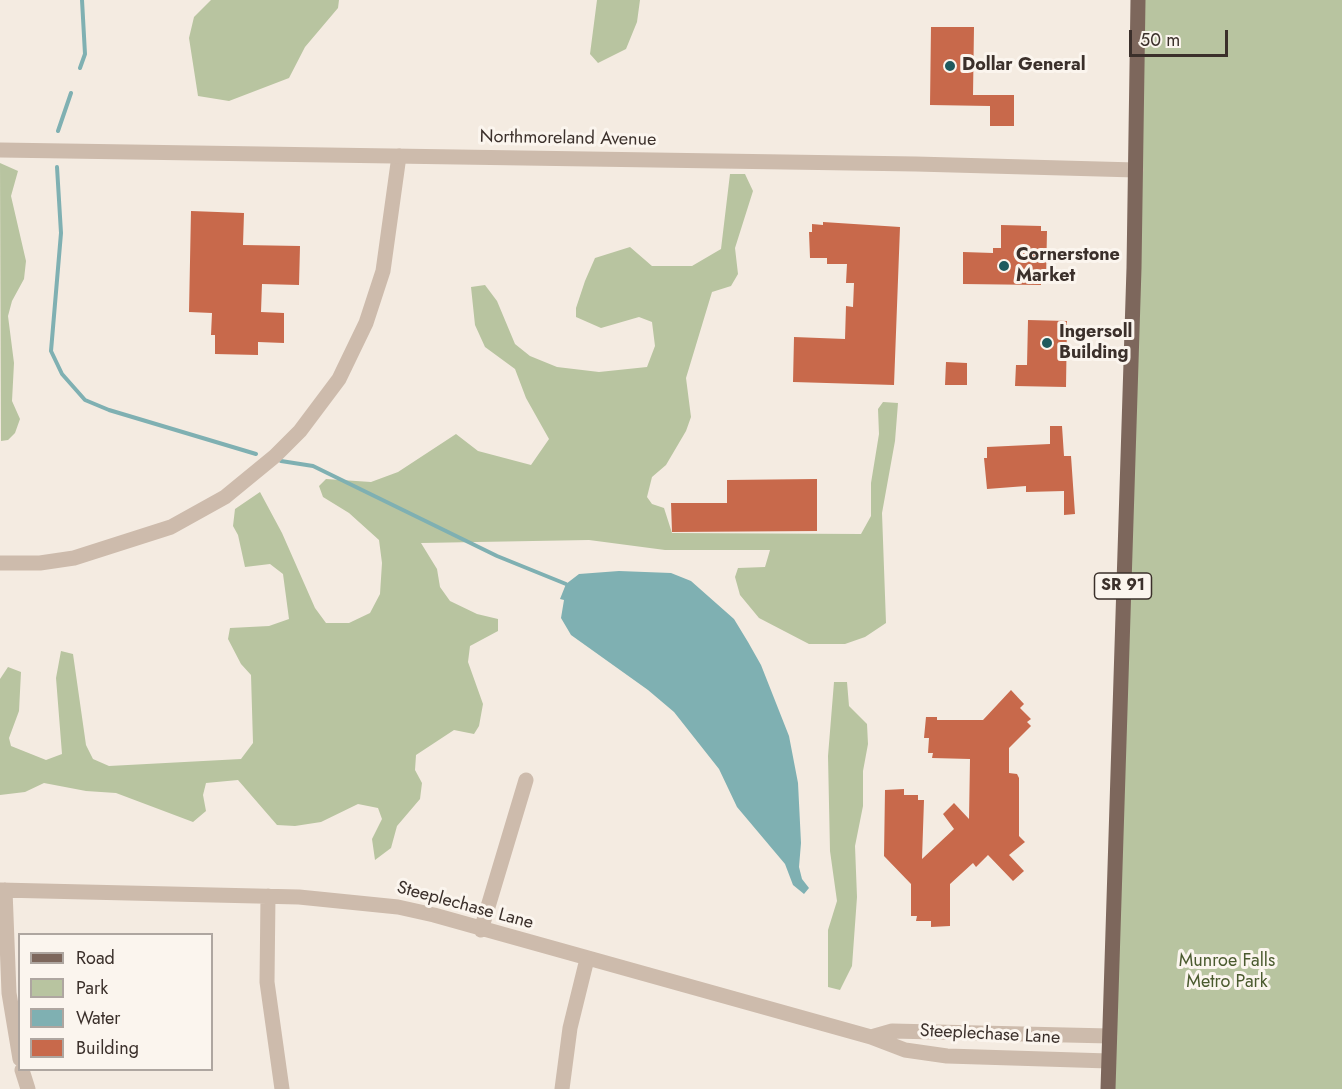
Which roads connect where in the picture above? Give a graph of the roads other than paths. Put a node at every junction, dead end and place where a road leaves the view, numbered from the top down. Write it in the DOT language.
graph roads {
  1 [pos="1138,0"];
  2 [pos="0,150"];
  3 [pos="399,156"];
  4 [pos="1136,170"];
  5 [pos="0,563"];
  6 [pos="526,780"];
  7 [pos="3,890"];
  8 [pos="268,896"];
  9 [pos="481,930"];
  10 [pos="587,959"];
  11 [pos="1110,1036"];
  12 [pos="871,1037"];
  13 [pos="18,1047"];
  14 [pos="1109,1061"];
  15 [pos="22,1071"];
  16 [pos="28,1089"];
  17 [pos="282,1089"];
  18 [pos="562,1089"];
  19 [pos="1108,1089"];
  1 -- 4 [label="main road, SR 91"];
  2 -- 3 [label="street, Northmoreland Avenue"];
  3 -- 4 [label="street, Northmoreland Avenue"];
  3 -- 5 [label="street"];
  4 -- 11 [label="main road, SR 91"];
  6 -- 9 [label="street"];
  7 -- 8 [label="street, Steeplechase Lane"];
  7 -- 13 [label="street"];
  8 -- 9 [label="street, Steeplechase Lane"];
  8 -- 17 [label="street"];
  9 -- 10 [label="street, Steeplechase Lane"];
  10 -- 12 [label="street, Steeplechase Lane"];
  10 -- 18 [label="street"];
  11 -- 12 [label="street, Steeplechase Lane"];
  11 -- 14 [label="main road, SR 91"];
  12 -- 14 [label="street, Steeplechase Lane"];
  14 -- 19 [label="main road, SR 91"];
  15 -- 16 [label="street"];
}
